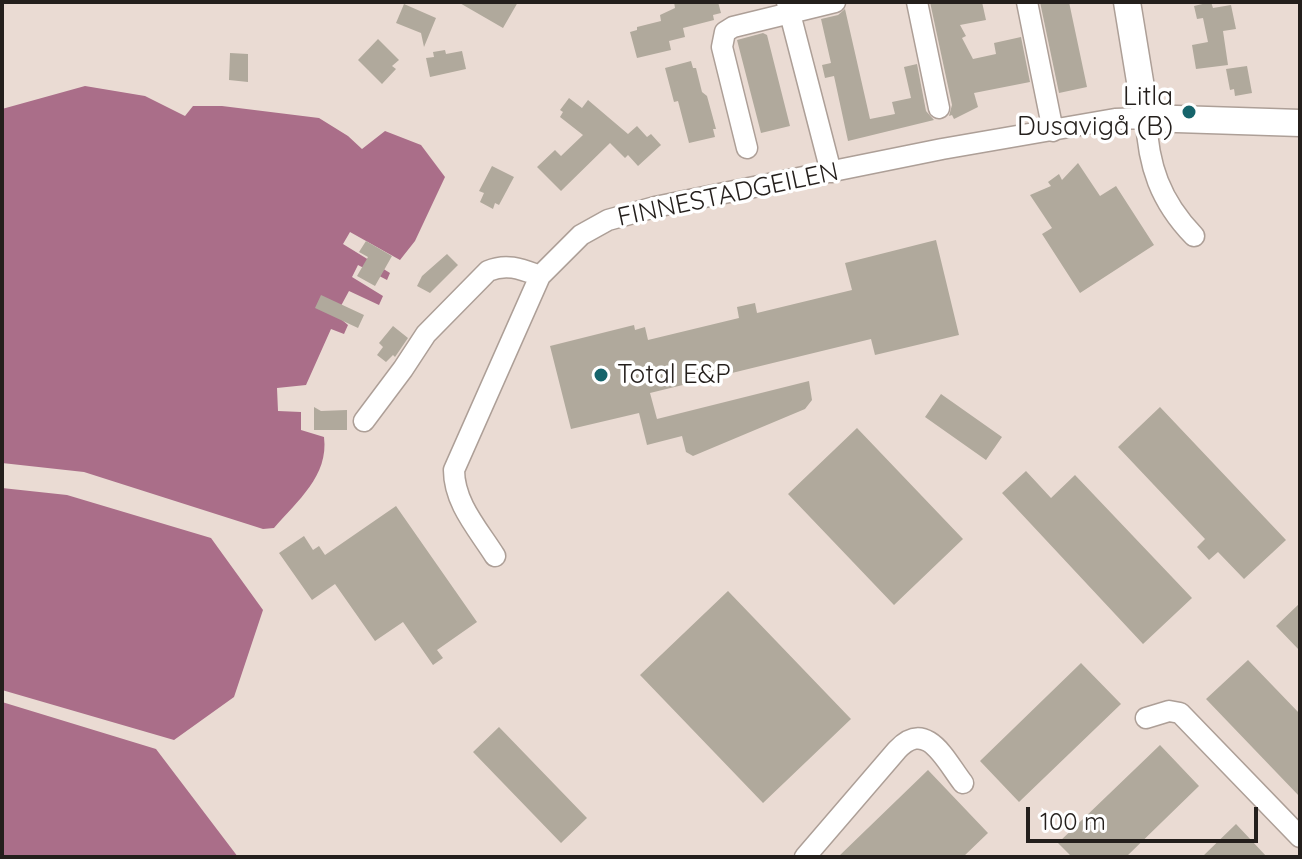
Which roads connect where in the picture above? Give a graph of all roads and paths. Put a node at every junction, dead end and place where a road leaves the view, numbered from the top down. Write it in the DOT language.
graph roads {
  1 [pos="835,2"];
  2 [pos="917,2"];
  3 [pos="1027,2"];
  4 [pos="1127,2"];
  5 [pos="788,7"];
  6 [pos="939,108"];
  7 [pos="1146,118"];
  8 [pos="1300,123"];
  9 [pos="1053,131"];
  10 [pos="747,148"];
  11 [pos="831,172"];
  12 [pos="1194,236"];
  13 [pos="540,276"];
  14 [pos="364,421"];
  15 [pos="495,556"];
  16 [pos="1146,718"];
  17 [pos="963,783"];
  18 [pos="1300,837"];
  19 [pos="805,857"];
  1 -- 5 [label="street"];
  2 -- 6 [label="street"];
  3 -- 9 [label="street"];
  4 -- 7 [label="main road"];
  5 -- 10 [label="street"];
  5 -- 11 [label="street"];
  7 -- 8 [label="main road"];
  7 -- 9 [label="street, FINNESTADGEILEN"];
  7 -- 12 [label="street"];
  9 -- 11 [label="street, FINNESTADGEILEN"];
  11 -- 13 [label="street, FINNESTADGEILEN"];
  13 -- 14 [label="street"];
  13 -- 15 [label="street, FINNESTADGEILEN"];
  16 -- 18 [label="street"];
  17 -- 19 [label="street"];
}
